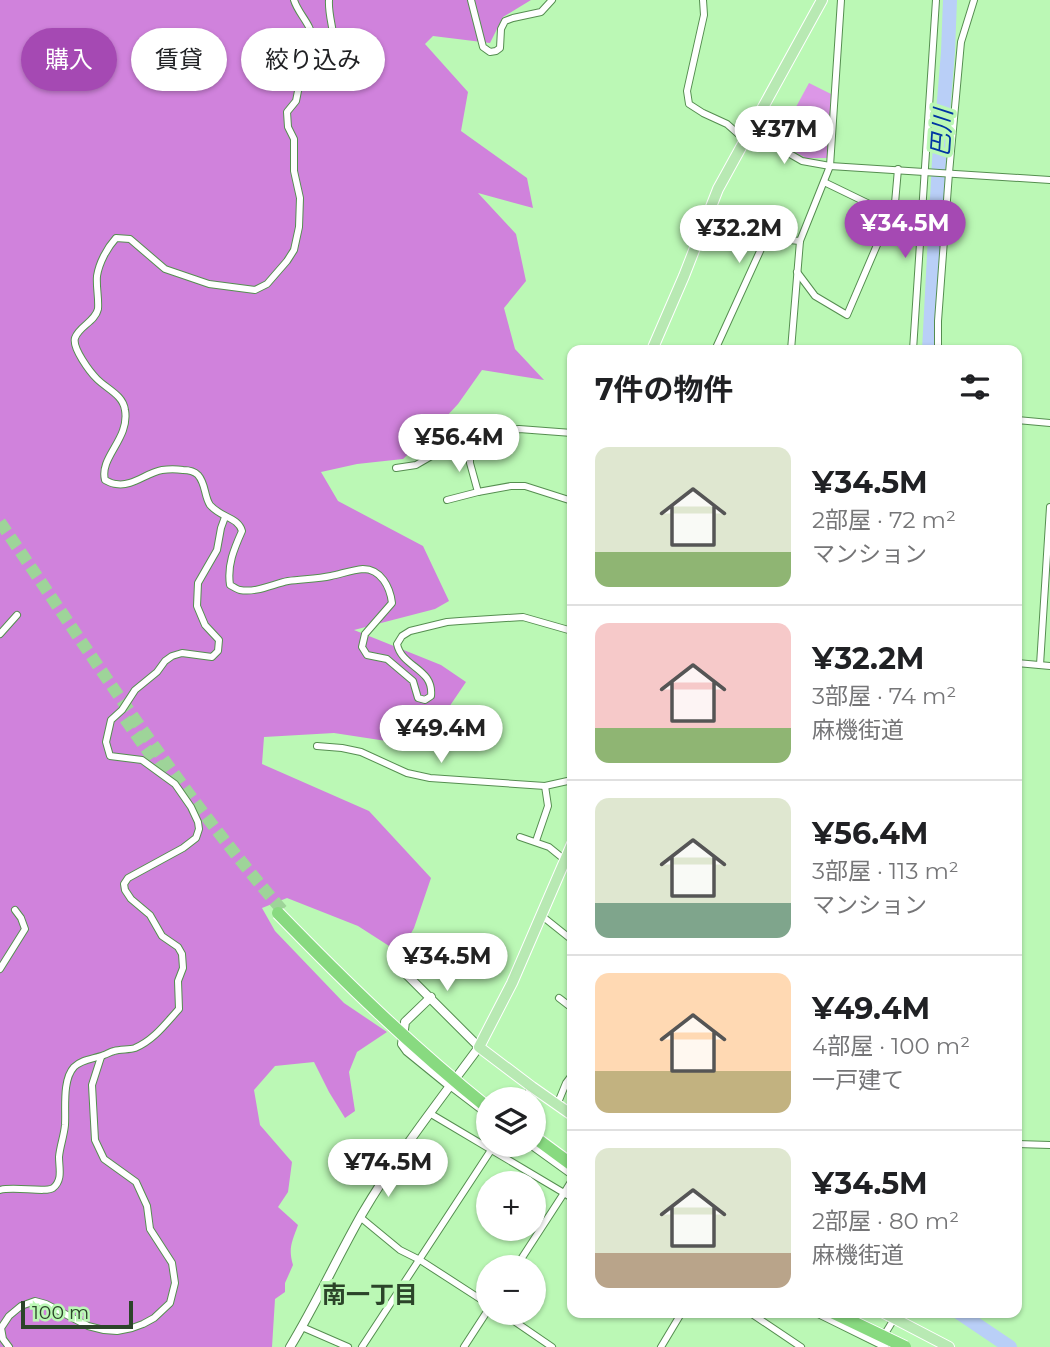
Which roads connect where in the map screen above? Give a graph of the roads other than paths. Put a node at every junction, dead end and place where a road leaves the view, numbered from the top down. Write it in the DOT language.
graph roads {
  1 [pos="295,0"];
  2 [pos="328,0"];
  3 [pos="471,0"];
  4 [pos="552,0"];
  5 [pos="703,0"];
  6 [pos="808,0"];
  7 [pos="841,0"];
  8 [pos="936,0"];
  9 [pos="974,0"];
  10 [pos="821,3"];
  11 [pos="309,28"];
  12 [pos="332,28"];
  13 [pos="298,91"];
  14 [pos="747,135"];
  15 [pos="830,166"];
  16 [pos="898,169"];
  17 [pos="923,171"];
  18 [pos="949,173"];
  19 [pos="1050,180"];
  20 [pos="824,182"];
  21 [pos="890,214"];
  22 [pos="800,241"];
  23 [pos="797,272"];
  24 [pos="657,345"];
  25 [pos="717,345"];
  26 [pos="791,345"];
  27 [pos="913,345"];
  28 [pos="938,345"];
  29 [pos="1022,420"];
  30 [pos="1050,423"];
  31 [pos="567,433"];
  32 [pos="470,451"];
  33 [pos="396,468"];
  34 [pos="478,492"];
  35 [pos="567,499"];
  36 [pos="447,500"];
  37 [pos="1050,507"];
  38 [pos="225,517"];
  39 [pos="17,615"];
  40 [pos="567,630"];
  41 [pos="0,634"];
  42 [pos="1022,663"];
  43 [pos="1040,665"];
  44 [pos="1050,666"];
  45 [pos="317,746"];
  46 [pos="567,781"];
  47 [pos="545,786"];
  48 [pos="520,836"];
  49 [pos="536,841"];
  50 [pos="567,856"];
  51 [pos="563,865"];
  52 [pos="567,869"];
  53 [pos="15,910"];
  54 [pos="280,912"];
  55 [pos="542,916"];
  56 [pos="567,936"];
  57 [pos="393,961"];
  58 [pos="0,970"];
  59 [pos="431,998"];
  60 [pos="559,998"];
  61 [pos="567,1004"];
  62 [pos="479,1047"];
  63 [pos="101,1057"];
  64 [pos="450,1086"];
  65 [pos="532,1087"];
  66 [pos="476,1095"];
  67 [pos="546,1096"];
  68 [pos="476,1106"];
  69 [pos="567,1109"];
  70 [pos="430,1114"];
  71 [pos="476,1138"];
  72 [pos="1022,1144"];
  73 [pos="1050,1145"];
  74 [pos="546,1149"];
  75 [pos="487,1157"];
  76 [pos="508,1157"];
  77 [pos="545,1157"];
  78 [pos="567,1163"];
  79 [pos="567,1174"];
  80 [pos="567,1187"];
  81 [pos="0,1190"];
  82 [pos="564,1193"];
  83 [pos="567,1195"];
  84 [pos="360,1217"];
  85 [pos="524,1255"];
  86 [pos="420,1260"];
  87 [pos="476,1296"];
  88 [pos="678,1318"];
  89 [pos="758,1318"];
  90 [pos="826,1318"];
  91 [pos="836,1318"];
  92 [pos="845,1318"];
  93 [pos="891,1318"];
  94 [pos="894,1320"];
  95 [pos="478,1325"];
  96 [pos="520,1325"];
  97 [pos="302,1327"];
  98 [pos="880,1346"];
  99 [pos="9,1347"];
  100 [pos="290,1347"];
  101 [pos="348,1347"];
  102 [pos="362,1347"];
  103 [pos="464,1347"];
  104 [pos="552,1347"];
  105 [pos="661,1347"];
  106 [pos="801,1347"];
  107 [pos="896,1347"];
  108 [pos="905,1347"];
  109 [pos="949,1347"];
  1 -- 11 [label="street"];
  2 -- 12 [label="street"];
  3 -- 4 [label="street"];
  5 -- 14 [label="street"];
  6 -- 10 [label="street"];
  7 -- 15 [label="street"];
  8 -- 17 [label="street"];
  9 -- 18 [label="street"];
  10 -- 14 [label="main road"];
  13 -- 38 [label="street"];
  14 -- 15 [label="street"];
  14 -- 24 [label="main road"];
  15 -- 16 [label="street"];
  15 -- 20 [label="street"];
  16 -- 17 [label="street"];
  16 -- 21 [label="street"];
  17 -- 18 [label="street"];
  17 -- 27 [label="street"];
  18 -- 19 [label="street"];
  18 -- 28 [label="street"];
  20 -- 21 [label="street"];
  20 -- 22 [label="street"];
  21 -- 23 [label="street"];
  22 -- 23 [label="street"];
  22 -- 25 [label="street"];
  23 -- 26 [label="street"];
  29 -- 30 [label="street"];
  31 -- 32 [label="street"];
  32 -- 33 [label="street"];
  32 -- 34 [label="street"];
  34 -- 35 [label="street"];
  34 -- 36 [label="street"];
  37 -- 43 [label="street"];
  38 -- 40 [label="street"];
  38 -- 63 [label="street"];
  39 -- 41 [label="street"];
  42 -- 43 [label="street"];
  43 -- 44 [label="street"];
  45 -- 47 [label="street"];
  46 -- 47 [label="street"];
  47 -- 49 [label="street"];
  48 -- 49 [label="street"];
  49 -- 51 [label="street"];
  50 -- 51 [label="main road"];
  51 -- 52 [label="street"];
  51 -- 55 [label="main road"];
  53 -- 58 [label="street"];
  54 -- 66 [label="highway, bridge"];
  55 -- 56 [label="street"];
  55 -- 62 [label="main road"];
  57 -- 59 [label="street"];
  59 -- 62 [label="street"];
  59 -- 64 [label="street"];
  60 -- 61 [label="street"];
  62 -- 64 [label="street"];
  62 -- 65 [label="main road"];
  63 -- 81 [label="street"];
  63 -- 99 [label="street"];
  64 -- 68 [label="street"];
  64 -- 70 [label="street"];
  67 -- 69 [label="main road"];
  70 -- 71 [label="street"];
  70 -- 84 [label="street"];
  72 -- 73 [label="street"];
  74 -- 78 [label="highway"];
  75 -- 86 [label="street"];
  76 -- 82 [label="street"];
  77 -- 79 [label="street"];
  80 -- 82 [label="street"];
  82 -- 83 [label="street"];
  82 -- 85 [label="street"];
  84 -- 86 [label="street"];
  84 -- 97 [label="street"];
  86 -- 87 [label="street"];
  86 -- 102 [label="street"];
  88 -- 105 [label="street"];
  89 -- 106 [label="street"];
  90 -- 98 [label="street"];
  91 -- 107 [label="highway, bridge"];
  92 -- 108 [label="highway, bridge"];
  93 -- 94 [label="main road"];
  94 -- 98 [label="street"];
  94 -- 109 [label="main road"];
  95 -- 103 [label="street"];
  96 -- 104 [label="street"];
  97 -- 100 [label="street"];
  97 -- 101 [label="street"];
}
